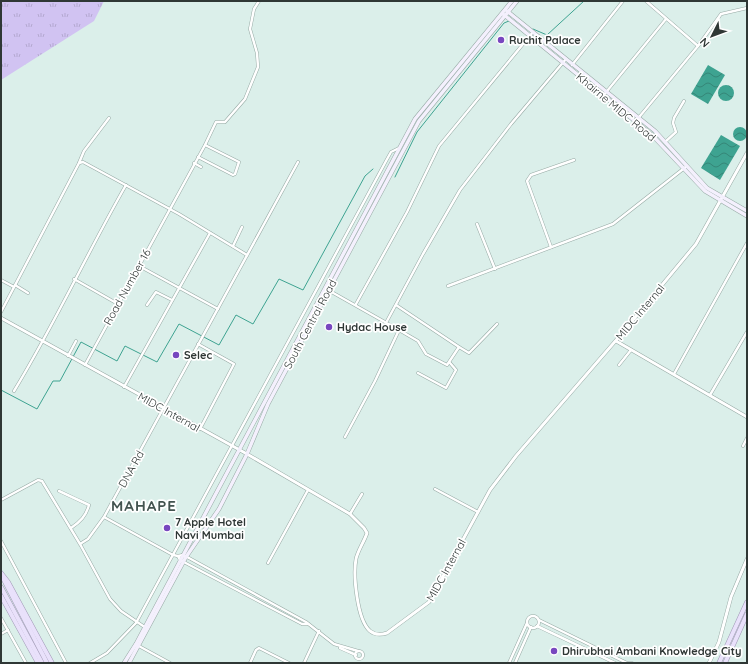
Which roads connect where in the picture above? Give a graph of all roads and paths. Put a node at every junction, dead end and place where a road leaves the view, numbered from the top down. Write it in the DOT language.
graph roads {
  1 [pos="259,1"];
  2 [pos="512,1"];
  3 [pos="517,1"];
  4 [pos="623,1"];
  5 [pos="646,1"];
  6 [pos="747,8"];
  7 [pos="505,12"];
  8 [pos="666,19"];
  9 [pos="532,34"];
  10 [pos="698,46"];
  11 [pos="566,59"];
  12 [pos="563,63"];
  13 [pos="571,66"];
  14 [pos="606,92"];
  15 [pos="603,96"];
  16 [pos="684,101"];
  17 [pos="109,118"];
  18 [pos="638,118"];
  19 [pos="635,122"];
  20 [pos="665,142"];
  21 [pos="205,145"];
  22 [pos="400,148"];
  23 [pos="747,153"];
  24 [pos="198,157"];
  25 [pos="574,160"];
  26 [pos="298,162"];
  27 [pos="79,163"];
  28 [pos="194,163"];
  29 [pos="201,167"];
  30 [pos="686,168"];
  31 [pos="126,185"];
  32 [pos="722,197"];
  33 [pos="720,201"];
  34 [pos="169,209"];
  35 [pos="747,211"];
  36 [pos="747,216"];
  37 [pos="477,224"];
  38 [pos="242,227"];
  39 [pos="210,232"];
  40 [pos="747,243"];
  41 [pos="233,246"];
  42 [pos="551,247"];
  43 [pos="247,255"];
  44 [pos="139,266"];
  45 [pos="495,269"];
  46 [pos="74,279"];
  47 [pos="1,280"];
  48 [pos="15,286"];
  49 [pos="448,286"];
  50 [pos="179,288"];
  51 [pos="327,290"];
  52 [pos="28,293"];
  53 [pos="172,300"];
  54 [pos="118,304"];
  55 [pos="356,304"];
  56 [pos="147,305"];
  57 [pos="396,305"];
  58 [pos="218,309"];
  59 [pos="1,312"];
  60 [pos="1,318"];
  61 [pos="387,321"];
  62 [pos="497,324"];
  63 [pos="399,330"];
  64 [pos="747,332"];
  65 [pos="42,341"];
  66 [pos="76,341"];
  67 [pos="616,341"];
  68 [pos="199,343"];
  69 [pos="459,347"];
  70 [pos="632,350"];
  71 [pos="68,356"];
  72 [pos="450,363"];
  73 [pos="85,365"];
  74 [pos="618,365"];
  75 [pos="418,373"];
  76 [pos="674,374"];
  77 [pos="124,387"];
  78 [pos="14,391"];
  79 [pos="710,395"];
  80 [pos="163,409"];
  81 [pos="747,417"];
  82 [pos="200,429"];
  83 [pos="345,437"];
  84 [pos="747,438"];
  85 [pos="743,446"];
  86 [pos="231,447"];
  87 [pos="240,451"];
  88 [pos="247,454"];
  89 [pos="435,489"];
  90 [pos="308,490"];
  91 [pos="59,491"];
  92 [pos="362,494"];
  93 [pos="1,500"];
  94 [pos="478,512"];
  95 [pos="350,514"];
  96 [pos="104,517"];
  97 [pos="71,528"];
  98 [pos="1,541"];
  99 [pos="80,544"];
  100 [pos="173,555"];
  101 [pos="184,556"];
  102 [pos="747,559"];
  103 [pos="181,560"];
  104 [pos="268,563"];
  105 [pos="2,575"];
  106 [pos="3,585"];
  107 [pos="1,596"];
  108 [pos="747,602"];
  109 [pos="747,614"];
  110 [pos="1,618"];
  111 [pos="539,620"];
  112 [pos="136,623"];
  113 [pos="527,623"];
  114 [pos="309,624"];
  115 [pos="537,626"];
  116 [pos="531,627"];
  117 [pos="146,628"];
  118 [pos="8,630"];
  119 [pos="319,631"];
  120 [pos="1,634"];
  121 [pos="137,645"];
  122 [pos="340,647"];
  123 [pos="358,651"];
  124 [pos="356,656"];
  125 [pos="360,658"];
  126 [pos="26,663"];
  127 [pos="38,663"];
  128 [pos="42,663"];
  129 [pos="47,663"];
  130 [pos="52,663"];
  131 [pos="66,663"];
  132 [pos="90,663"];
  133 [pos="124,663"];
  134 [pos="129,663"];
  135 [pos="170,663"];
  136 [pos="250,663"];
  137 [pos="289,663"];
  138 [pos="304,663"];
  139 [pos="359,663"];
  140 [pos="509,663"];
  141 [pos="515,663"];
  142 [pos="615,663"];
  143 [pos="627,663"];
  144 [pos="632,663"];
  145 [pos="709,663"];
  146 [pos="719,663"];
  147 [pos="725,663"];
  1 -- 21 [label="street, Road Number 16"];
  2 -- 7 [label="main road, South Central Road"];
  3 -- 7 [label="main road, South Central Road"];
  4 -- 13 [label="street"];
  5 -- 8 [label="street"];
  6 -- 10 [label="street"];
  7 -- 9 [label="main road, Khairne MIDC Road"];
  7 -- 22 [label="main road, South Central Road"];
  7 -- 51 [label="main road, South Central Road"];
  8 -- 10 [label="street"];
  8 -- 14 [label="street"];
  9 -- 11 [label="main road, Khairne MIDC Road"];
  9 -- 12 [label="main road, Khairne MIDC Road"];
  9 -- 55 [label="street"];
  10 -- 18 [label="street"];
  11 -- 12 [label="street"];
  11 -- 13 [label="main road, Khairne MIDC Road"];
  12 -- 13 [label="main road, Khairne MIDC Road"];
  12 -- 57 [label="street"];
  13 -- 14 [label="main road, Khairne MIDC Road"];
  13 -- 15 [label="main road, Khairne MIDC Road"];
  14 -- 15 [label="street"];
  14 -- 18 [label="main road, Khairne MIDC Road"];
  15 -- 19 [label="main road, Khairne MIDC Road"];
  16 -- 20 [label="street"];
  17 -- 27 [label="street"];
  18 -- 19 [label="street"];
  18 -- 20 [label="main road, Khairne MIDC Road"];
  19 -- 30 [label="main road, Khairne MIDC Road"];
  20 -- 30 [label="main road, Khairne MIDC Road"];
  21 -- 24 [label="street, Road Number 16"];
  21 -- 24 [label="street"];
  22 -- 51 [label="main road, South Central Road"];
  22 -- 86 [label="street"];
  23 -- 32 [label="street, MIDC Internal"];
  24 -- 28 [label="street, Road Number 16"];
  25 -- 42 [label="street"];
  26 -- 43 [label="street, DNA Rd"];
  27 -- 31 [label="street"];
  27 -- 48 [label="street"];
  28 -- 29 [label="street"];
  28 -- 34 [label="street, Road Number 16"];
  30 -- 32 [label="main road, Khairne MIDC Road"];
  30 -- 33 [label="main road, Khairne MIDC Road"];
  30 -- 42 [label="street"];
  31 -- 34 [label="street"];
  31 -- 46 [label="street"];
  32 -- 33 [label="street, MIDC Internal"];
  32 -- 35 [label="main road, Khairne MIDC Road"];
  33 -- 36 [label="main road, Khairne MIDC Road"];
  33 -- 67 [label="street, MIDC Internal"];
  34 -- 39 [label="street"];
  34 -- 44 [label="street, Road Number 16"];
  37 -- 45 [label="street"];
  38 -- 41 [label="street"];
  39 -- 41 [label="street"];
  39 -- 50 [label="street"];
  40 -- 76 [label="street"];
  41 -- 43 [label="street"];
  42 -- 45 [label="street"];
  43 -- 58 [label="street, DNA Rd"];
  44 -- 50 [label="street"];
  44 -- 54 [label="street, Road Number 16"];
  45 -- 49 [label="street"];
  46 -- 54 [label="street"];
  46 -- 65 [label="street"];
  47 -- 48 [label="street"];
  48 -- 52 [label="street"];
  48 -- 59 [label="street"];
  50 -- 53 [label="street"];
  50 -- 58 [label="street"];
  51 -- 55 [label="street"];
  51 -- 87 [label="main road, South Central Road"];
  51 -- 88 [label="main road, South Central Road"];
  53 -- 56 [label="street"];
  53 -- 77 [label="street"];
  54 -- 73 [label="street, Road Number 16"];
  55 -- 61 [label="street"];
  57 -- 61 [label="street"];
  57 -- 69 [label="street"];
  58 -- 68 [label="street, DNA Rd"];
  60 -- 65 [label="street, MIDC Internal"];
  61 -- 63 [label="street"];
  62 -- 69 [label="street"];
  63 -- 72 [label="street"];
  63 -- 83 [label="street"];
  64 -- 79 [label="street"];
  65 -- 71 [label="street, MIDC Internal"];
  65 -- 78 [label="street"];
  66 -- 71 [label="street"];
  67 -- 70 [label="street"];
  67 -- 94 [label="street, MIDC Internal"];
  68 -- 80 [label="street, DNA Rd"];
  68 -- 82 [label="street"];
  69 -- 72 [label="street"];
  70 -- 74 [label="street"];
  70 -- 76 [label="street"];
  71 -- 73 [label="street, MIDC Internal"];
  72 -- 75 [label="street"];
  73 -- 77 [label="street, MIDC Internal"];
  76 -- 79 [label="street"];
  77 -- 80 [label="street, MIDC Internal"];
  79 -- 81 [label="street"];
  80 -- 82 [label="street, MIDC Internal"];
  80 -- 96 [label="street, DNA Rd"];
  82 -- 86 [label="street, MIDC Internal"];
  84 -- 85 [label="street"];
  86 -- 87 [label="street, MIDC Internal"];
  86 -- 100 [label="street"];
  87 -- 88 [label="street, MIDC Internal"];
  87 -- 101 [label="main road, South Central Road"];
  88 -- 90 [label="street, MIDC Internal"];
  88 -- 101 [label="main road, South Central Road"];
  89 -- 94 [label="street"];
  90 -- 95 [label="street, MIDC Internal"];
  90 -- 104 [label="street"];
  91 -- 97 [label="street"];
  92 -- 95 [label="street"];
  93 -- 97 [label="street"];
  94 -- 95 [label="street, MIDC Internal"];
  96 -- 99 [label="street, DNA Rd"];
  96 -- 100 [label="street"];
  97 -- 99 [label="street"];
  98 -- 131 [label="street"];
  99 -- 112 [label="street"];
  100 -- 103 [label="street"];
  100 -- 112 [label="street"];
  101 -- 103 [label="main road, South Central Road"];
  101 -- 103 [label="street"];
  101 -- 114 [label="street"];
  102 -- 145 [label="street"];
  103 -- 114 [label="street"];
  103 -- 117 [label="main road, South Central Road"];
  105 -- 106 [label="main road"];
  105 -- 130 [label="main road"];
  106 -- 128 [label="main road"];
  106 -- 129 [label="main road"];
  107 -- 127 [label="main road"];
  108 -- 146 [label="main road"];
  109 -- 147 [label="main road"];
  110 -- 118 [label="street"];
  111 -- 113 [label="street"];
  111 -- 115 [label="street"];
  111 -- 143 [label="street"];
  112 -- 117 [label="street"];
  112 -- 132 [label="street"];
  113 -- 116 [label="street"];
  113 -- 140 [label="street"];
  114 -- 119 [label="street"];
  115 -- 116 [label="street"];
  115 -- 142 [label="street"];
  116 -- 141 [label="street"];
  117 -- 121 [label="main road, South Central Road"];
  118 -- 120 [label="street"];
  118 -- 126 [label="street"];
  119 -- 122 [label="street"];
  119 -- 138 [label="street"];
  121 -- 133 [label="main road, South Central Road"];
  121 -- 134 [label="main road, South Central Road"];
  121 -- 135 [label="street"];
  122 -- 123 [label="street"];
  122 -- 124 [label="street"];
  123 -- 124 [label="street"];
  123 -- 125 [label="street"];
  124 -- 125 [label="street"];
  125 -- 139 [label="street"];
  136 -- 137 [label="street"];
  143 -- 144 [label="street"];
}
